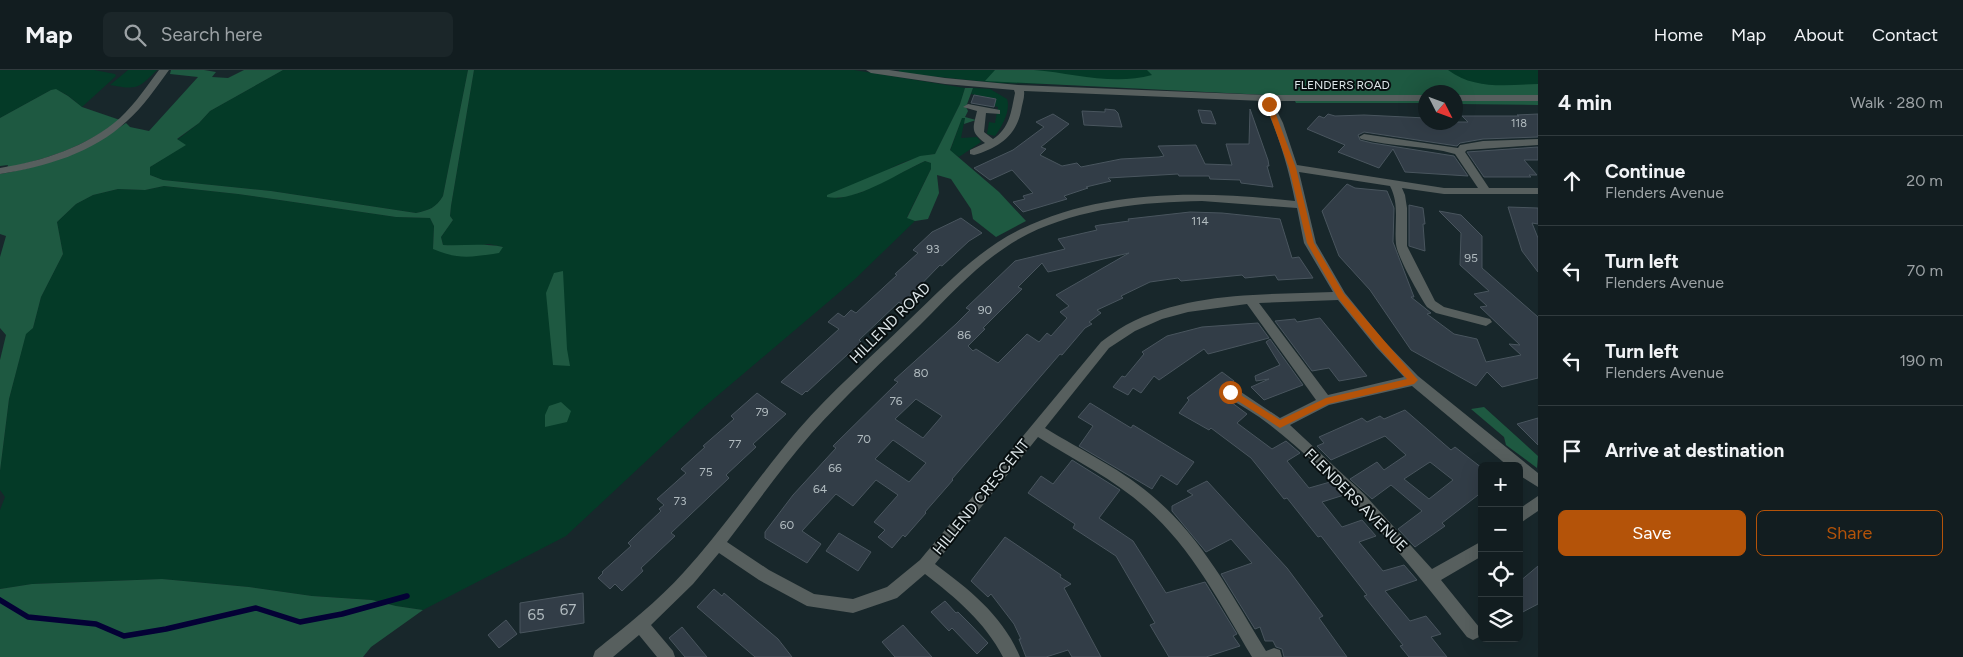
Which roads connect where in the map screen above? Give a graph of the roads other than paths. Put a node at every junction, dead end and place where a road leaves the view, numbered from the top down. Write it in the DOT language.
graph roads {
  1 [pos="164,70"];
  2 [pos="871,70"];
  3 [pos="1018,88"];
  4 [pos="1266,98"];
  5 [pos="1418,98"];
  6 [pos="1463,98"];
  7 [pos="1538,98"];
  8 [pos="968,107"];
  9 [pos="982,109"];
  10 [pos="997,112"];
  11 [pos="1364,138"];
  12 [pos="1538,142"];
  13 [pos="992,143"];
  14 [pos="974,152"];
  15 [pos="1460,152"];
  16 [pos="1292,168"];
  17 [pos="0,171"];
  18 [pos="1394,183"];
  19 [pos="1486,191"];
  20 [pos="1538,191"];
  21 [pos="1300,205"];
  22 [pos="1341,296"];
  23 [pos="1251,301"];
  24 [pos="1486,322"];
  25 [pos="1414,380"];
  26 [pos="1230,392"];
  27 [pos="1326,402"];
  28 [pos="1280,424"];
  29 [pos="1036,429"];
  30 [pos="1514,462"];
  31 [pos="1523,469"];
  32 [pos="1538,481"];
  33 [pos="1538,502"];
  34 [pos="1523,515"];
  35 [pos="717,543"];
  36 [pos="1478,550"];
  37 [pos="925,565"];
  38 [pos="1431,577"];
  39 [pos="640,624"];
  40 [pos="1473,632"];
  41 [pos="601,657"];
  42 [pos="667,657"];
  43 [pos="1012,657"];
  44 [pos="1269,657"];
  1 -- 17 [label="street"];
  2 -- 3 [label="street, FLENDERS ROAD"];
  3 -- 4 [label="street, FLENDERS ROAD"];
  3 -- 13 [label="street"];
  4 -- 5 [label="street, FLENDERS ROAD"];
  4 -- 16 [label="street"];
  6 -- 7 [label="street"];
  8 -- 9 [label="street"];
  9 -- 10 [label="street"];
  9 -- 13 [label="street"];
  11 -- 15 [label="street"];
  12 -- 15 [label="street"];
  13 -- 14 [label="street"];
  15 -- 19 [label="street"];
  16 -- 18 [label="street"];
  16 -- 21 [label="street"];
  18 -- 19 [label="street"];
  18 -- 24 [label="street"];
  19 -- 20 [label="street"];
  21 -- 22 [label="street"];
  21 -- 35 [label="street, HILLEND ROAD"];
  22 -- 23 [label="street, HILLEND CRESCENT"];
  22 -- 25 [label="street"];
  23 -- 27 [label="street"];
  23 -- 29 [label="street, HILLEND CRESCENT"];
  25 -- 27 [label="street"];
  25 -- 30 [label="street"];
  26 -- 28 [label="street, FLENDERS AVENUE"];
  27 -- 28 [label="street"];
  28 -- 38 [label="street, FLENDERS AVENUE"];
  29 -- 37 [label="street, HILLEND CRESCENT"];
  29 -- 44 [label="street, HILLEND CRESCENT"];
  31 -- 32 [label="street"];
  33 -- 34 [label="street"];
  35 -- 37 [label="street, HILLEND CRESCENT"];
  35 -- 39 [label="street, HILLEND ROAD"];
  36 -- 38 [label="street"];
  37 -- 43 [label="street, HILLEND CRESCENT"];
  38 -- 40 [label="street, FLENDERS AVENUE"];
  39 -- 41 [label="street, HILLEND ROAD"];
  39 -- 42 [label="street"];
}
